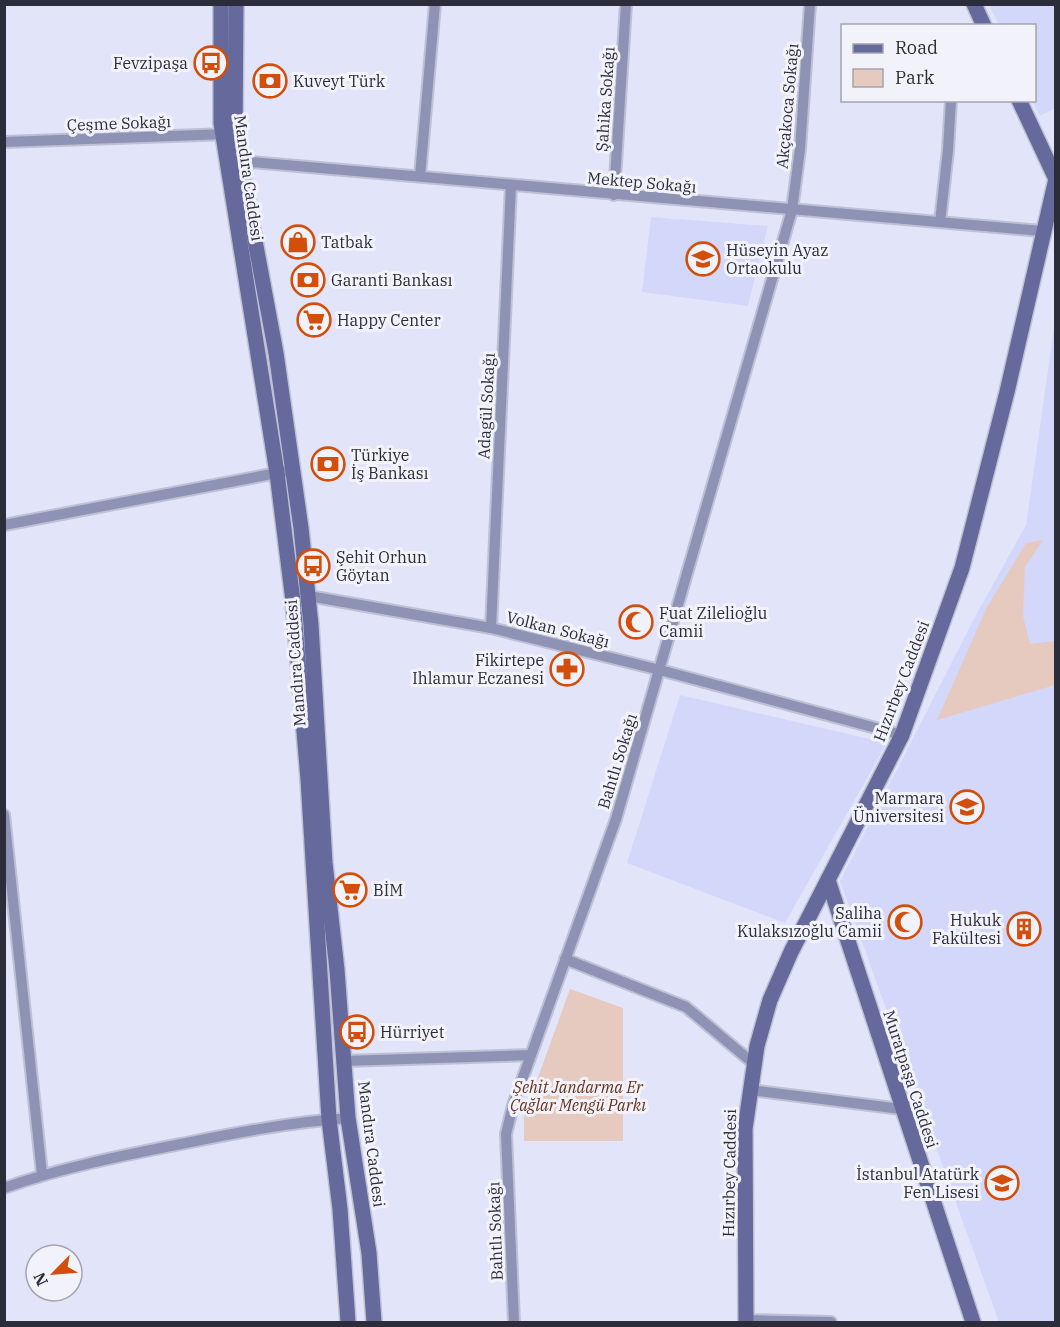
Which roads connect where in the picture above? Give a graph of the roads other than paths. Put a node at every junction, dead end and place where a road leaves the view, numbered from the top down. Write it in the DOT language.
graph roads {
  1 [pos="221,4"];
  2 [pos="236,4"];
  3 [pos="435,4"];
  4 [pos="626,4"];
  5 [pos="810,4"];
  6 [pos="974,4"];
  7 [pos="983,4"];
  8 [pos="983,24"];
  9 [pos="992,24"];
  10 [pos="951,102"];
  11 [pos="1020,102"];
  12 [pos="1028,102"];
  13 [pos="229,134"];
  14 [pos="4,142"];
  15 [pos="240,161"];
  16 [pos="1056,164"];
  17 [pos="420,176"];
  18 [pos="1056,179"];
  19 [pos="511,184"];
  20 [pos="614,195"];
  21 [pos="792,210"];
  22 [pos="940,222"];
  23 [pos="1042,231"];
  24 [pos="293,470"];
  25 [pos="276,473"];
  26 [pos="4,525"];
  27 [pos="309,596"];
  28 [pos="491,628"];
  29 [pos="660,670"];
  30 [pos="902,735"];
  31 [pos="4,815"];
  32 [pos="5,828"];
  33 [pos="828,880"];
  34 [pos="565,959"];
  35 [pos="531,1055"];
  36 [pos="344,1061"];
  37 [pos="754,1064"];
  38 [pos="750,1090"];
  39 [pos="901,1109"];
  40 [pos="348,1118"];
  41 [pos="329,1119"];
  42 [pos="42,1174"];
  43 [pos="4,1188"];
  44 [pos="746,1321"];
  45 [pos="348,1323"];
  46 [pos="374,1323"];
  47 [pos="514,1323"];
  48 [pos="831,1323"];
  49 [pos="973,1323"];
  1 -- 13 [label="main road, Mandıra Caddesi"];
  2 -- 13 [label="main road, Mandıra Caddesi"];
  3 -- 17 [label="street"];
  4 -- 20 [label="street, Şahika Sokağı"];
  5 -- 21 [label="street, Akçakoca Sokağı"];
  6 -- 8 [label="main road"];
  7 -- 9 [label="main road"];
  10 -- 22 [label="street"];
  11 -- 18 [label="main road"];
  12 -- 16 [label="main road"];
  13 -- 14 [label="street, Çeşme Sokağı"];
  13 -- 15 [label="main road, Mandıra Caddesi"];
  13 -- 25 [label="main road, Mandıra Caddesi"];
  15 -- 17 [label="street, Mektep Sokağı"];
  15 -- 24 [label="main road, Mandıra Caddesi"];
  17 -- 19 [label="street, Mektep Sokağı"];
  18 -- 23 [label="main road, Hızırbey Caddesi"];
  19 -- 20 [label="street, Mektep Sokağı"];
  19 -- 28 [label="street, Adagül Sokağı"];
  20 -- 21 [label="street, Mektep Sokağı"];
  21 -- 22 [label="street, Mektep Sokağı"];
  21 -- 29 [label="street, Bahtlı Sokağı"];
  22 -- 23 [label="street, Mektep Sokağı"];
  23 -- 30 [label="main road, Hızırbey Caddesi"];
  24 -- 25 [label="street"];
  24 -- 27 [label="main road, Mandıra Caddesi"];
  25 -- 26 [label="street"];
  25 -- 41 [label="main road, Mandıra Caddesi"];
  27 -- 28 [label="street, Volkan Sokağı"];
  27 -- 36 [label="main road, Mandıra Caddesi"];
  28 -- 29 [label="street, Volkan Sokağı"];
  29 -- 30 [label="street, Volkan Sokağı"];
  29 -- 34 [label="street, Bahtlı Sokağı"];
  30 -- 33 [label="main road, Hızırbey Caddesi"];
  31 -- 32 [label="street"];
  32 -- 42 [label="street"];
  33 -- 37 [label="main road, Hızırbey Caddesi"];
  33 -- 39 [label="main road, Muratpaşa Caddesi"];
  34 -- 35 [label="street, Bahtlı Sokağı"];
  34 -- 37 [label="street"];
  35 -- 36 [label="street"];
  35 -- 47 [label="street, Bahtlı Sokağı"];
  36 -- 40 [label="main road, Mandıra Caddesi"];
  37 -- 38 [label="main road, Hızırbey Caddesi"];
  38 -- 39 [label="street"];
  38 -- 44 [label="main road, Hızırbey Caddesi"];
  39 -- 49 [label="main road, Muratpaşa Caddesi"];
  40 -- 41 [label="street"];
  40 -- 46 [label="main road, Mandıra Caddesi"];
  41 -- 42 [label="street"];
  41 -- 45 [label="main road, Mandıra Caddesi"];
  42 -- 43 [label="street"];
  44 -- 48 [label="street"];
}
